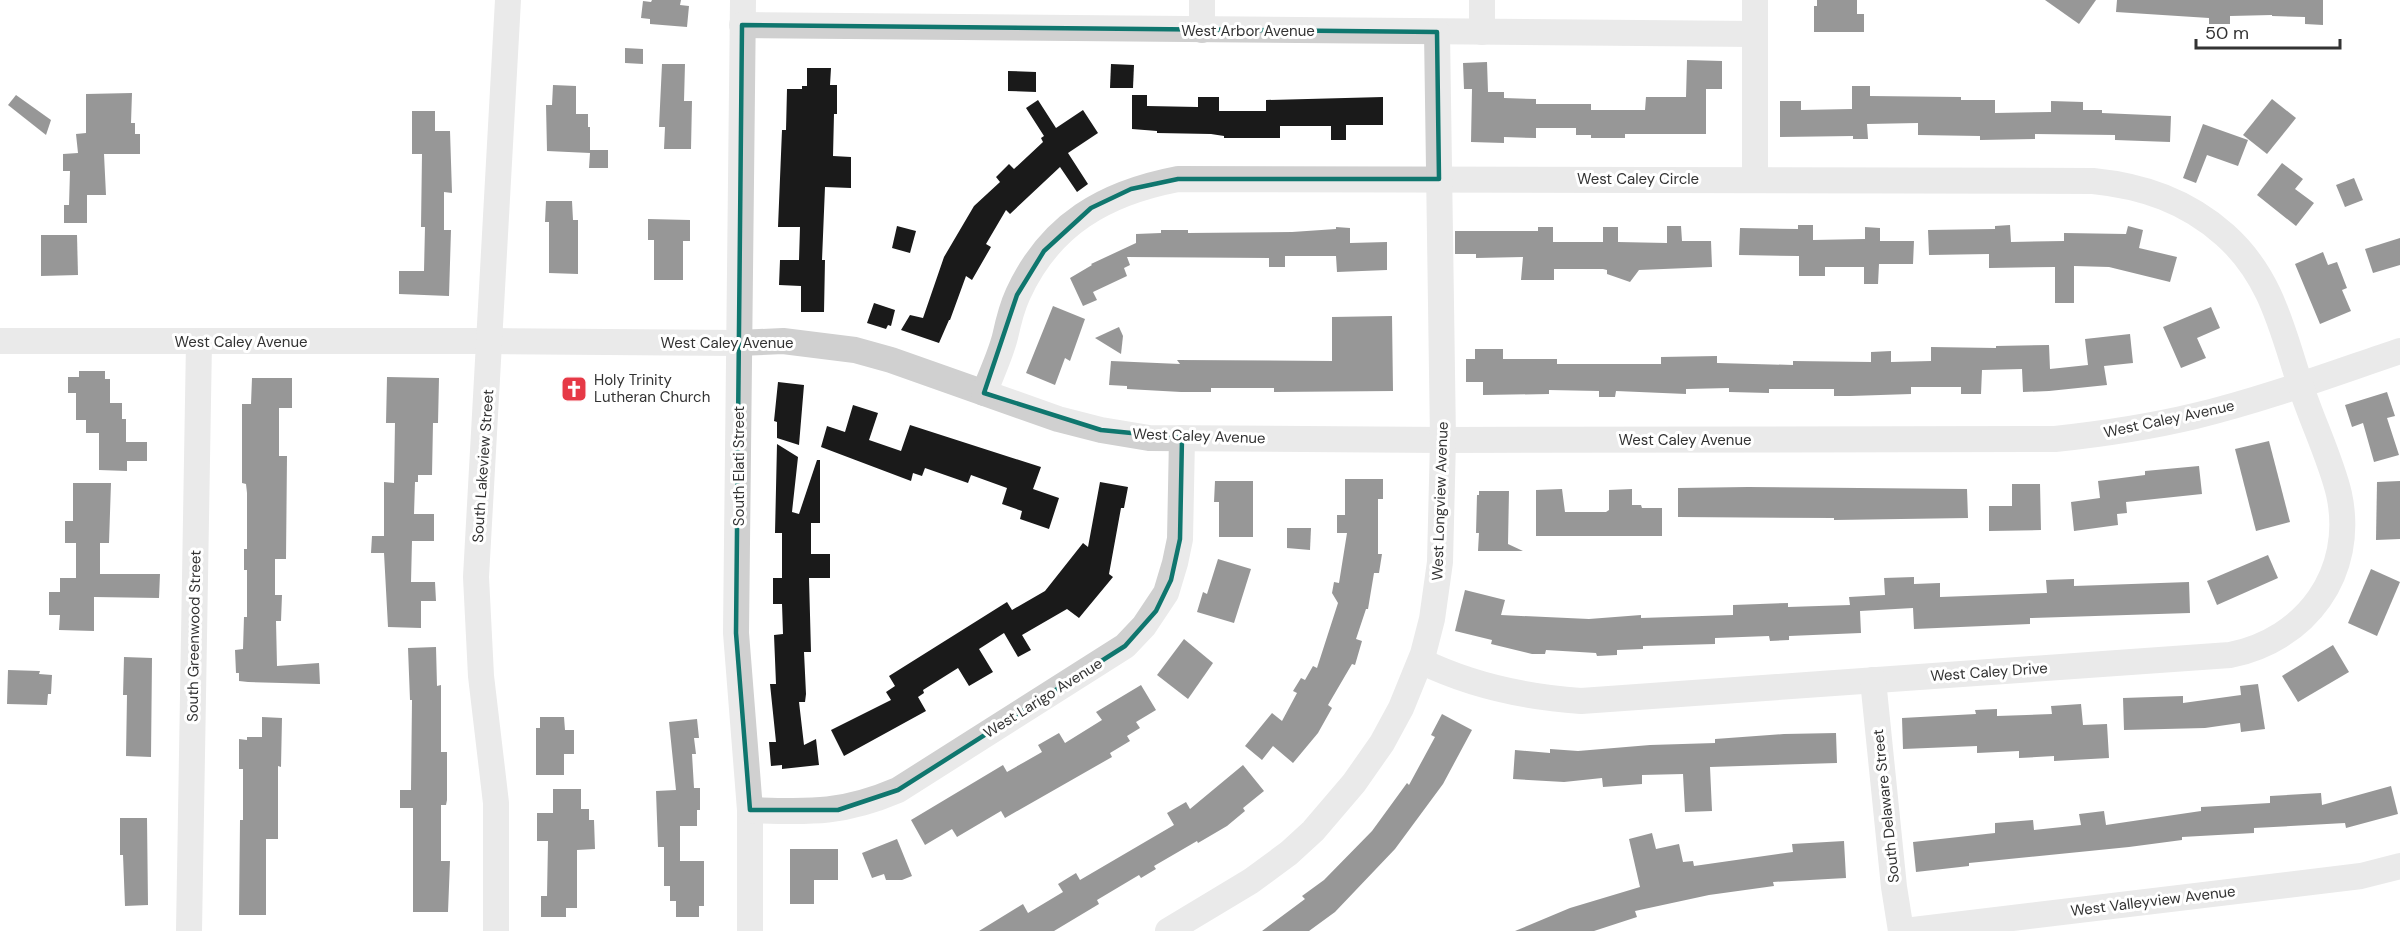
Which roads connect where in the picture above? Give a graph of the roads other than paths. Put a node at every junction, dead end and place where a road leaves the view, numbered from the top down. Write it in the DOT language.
graph roads {
  1 [pos="508,0"];
  2 [pos="743,0"];
  3 [pos="1202,0"];
  4 [pos="1482,0"];
  5 [pos="1755,0"];
  6 [pos="742,26"];
  7 [pos="1202,30"];
  8 [pos="1437,32"];
  9 [pos="1482,32"];
  10 [pos="1755,34"];
  11 [pos="1439,178"];
  12 [pos="1755,180"];
  13 [pos="0,341"];
  14 [pos="491,341"];
  15 [pos="199,342"];
  16 [pos="739,344"];
  17 [pos="2400,351"];
  18 [pos="2300,385"];
  19 [pos="984,393"];
  20 [pos="1182,438"];
  21 [pos="1443,440"];
  22 [pos="1421,661"];
  23 [pos="1873,680"];
  24 [pos="750,810"];
  25 [pos="2400,866"];
  26 [pos="189,931"];
  27 [pos="496,931"];
  28 [pos="750,931"];
  29 [pos="1168,931"];
  30 [pos="1903,931"];
  1 -- 14 [label="street, South Lakeview Street"];
  2 -- 6 [label="street, South Elati Street"];
  3 -- 7 [label="street"];
  4 -- 9 [label="street"];
  5 -- 10 [label="street"];
  6 -- 7 [label="street, West Arbor Avenue"];
  6 -- 16 [label="street, South Elati Street"];
  7 -- 8 [label="street, West Arbor Avenue"];
  8 -- 9 [label="street, West Arbor Avenue"];
  8 -- 11 [label="street, West Longview Avenue"];
  9 -- 10 [label="street, West Arbor Avenue"];
  10 -- 12 [label="street"];
  11 -- 12 [label="street, West Caley Circle"];
  11 -- 19 [label="street, West Caley Circle"];
  11 -- 21 [label="street, West Longview Avenue"];
  12 -- 18 [label="street, West Caley Circle"];
  13 -- 15 [label="street, West Caley Avenue"];
  14 -- 15 [label="street, West Caley Avenue"];
  14 -- 16 [label="street, West Caley Avenue"];
  14 -- 27 [label="street, South Lakeview Street"];
  15 -- 26 [label="street, South Greenwood Street"];
  16 -- 19 [label="street, West Caley Avenue"];
  16 -- 24 [label="street, South Elati Street"];
  17 -- 18 [label="street, West Caley Avenue"];
  18 -- 21 [label="street, West Caley Avenue"];
  18 -- 23 [label="street, West Caley Drive"];
  19 -- 20 [label="street, West Caley Avenue"];
  20 -- 21 [label="street, West Caley Avenue"];
  20 -- 24 [label="street, West Larigo Avenue"];
  21 -- 22 [label="street, West Longview Avenue"];
  22 -- 23 [label="street, West Caley Drive"];
  22 -- 29 [label="street, West Longview Avenue"];
  23 -- 30 [label="street, South Delaware Street"];
  24 -- 28 [label="street, South Elati Street"];
  25 -- 30 [label="street, West Valleyview Avenue"];
}
